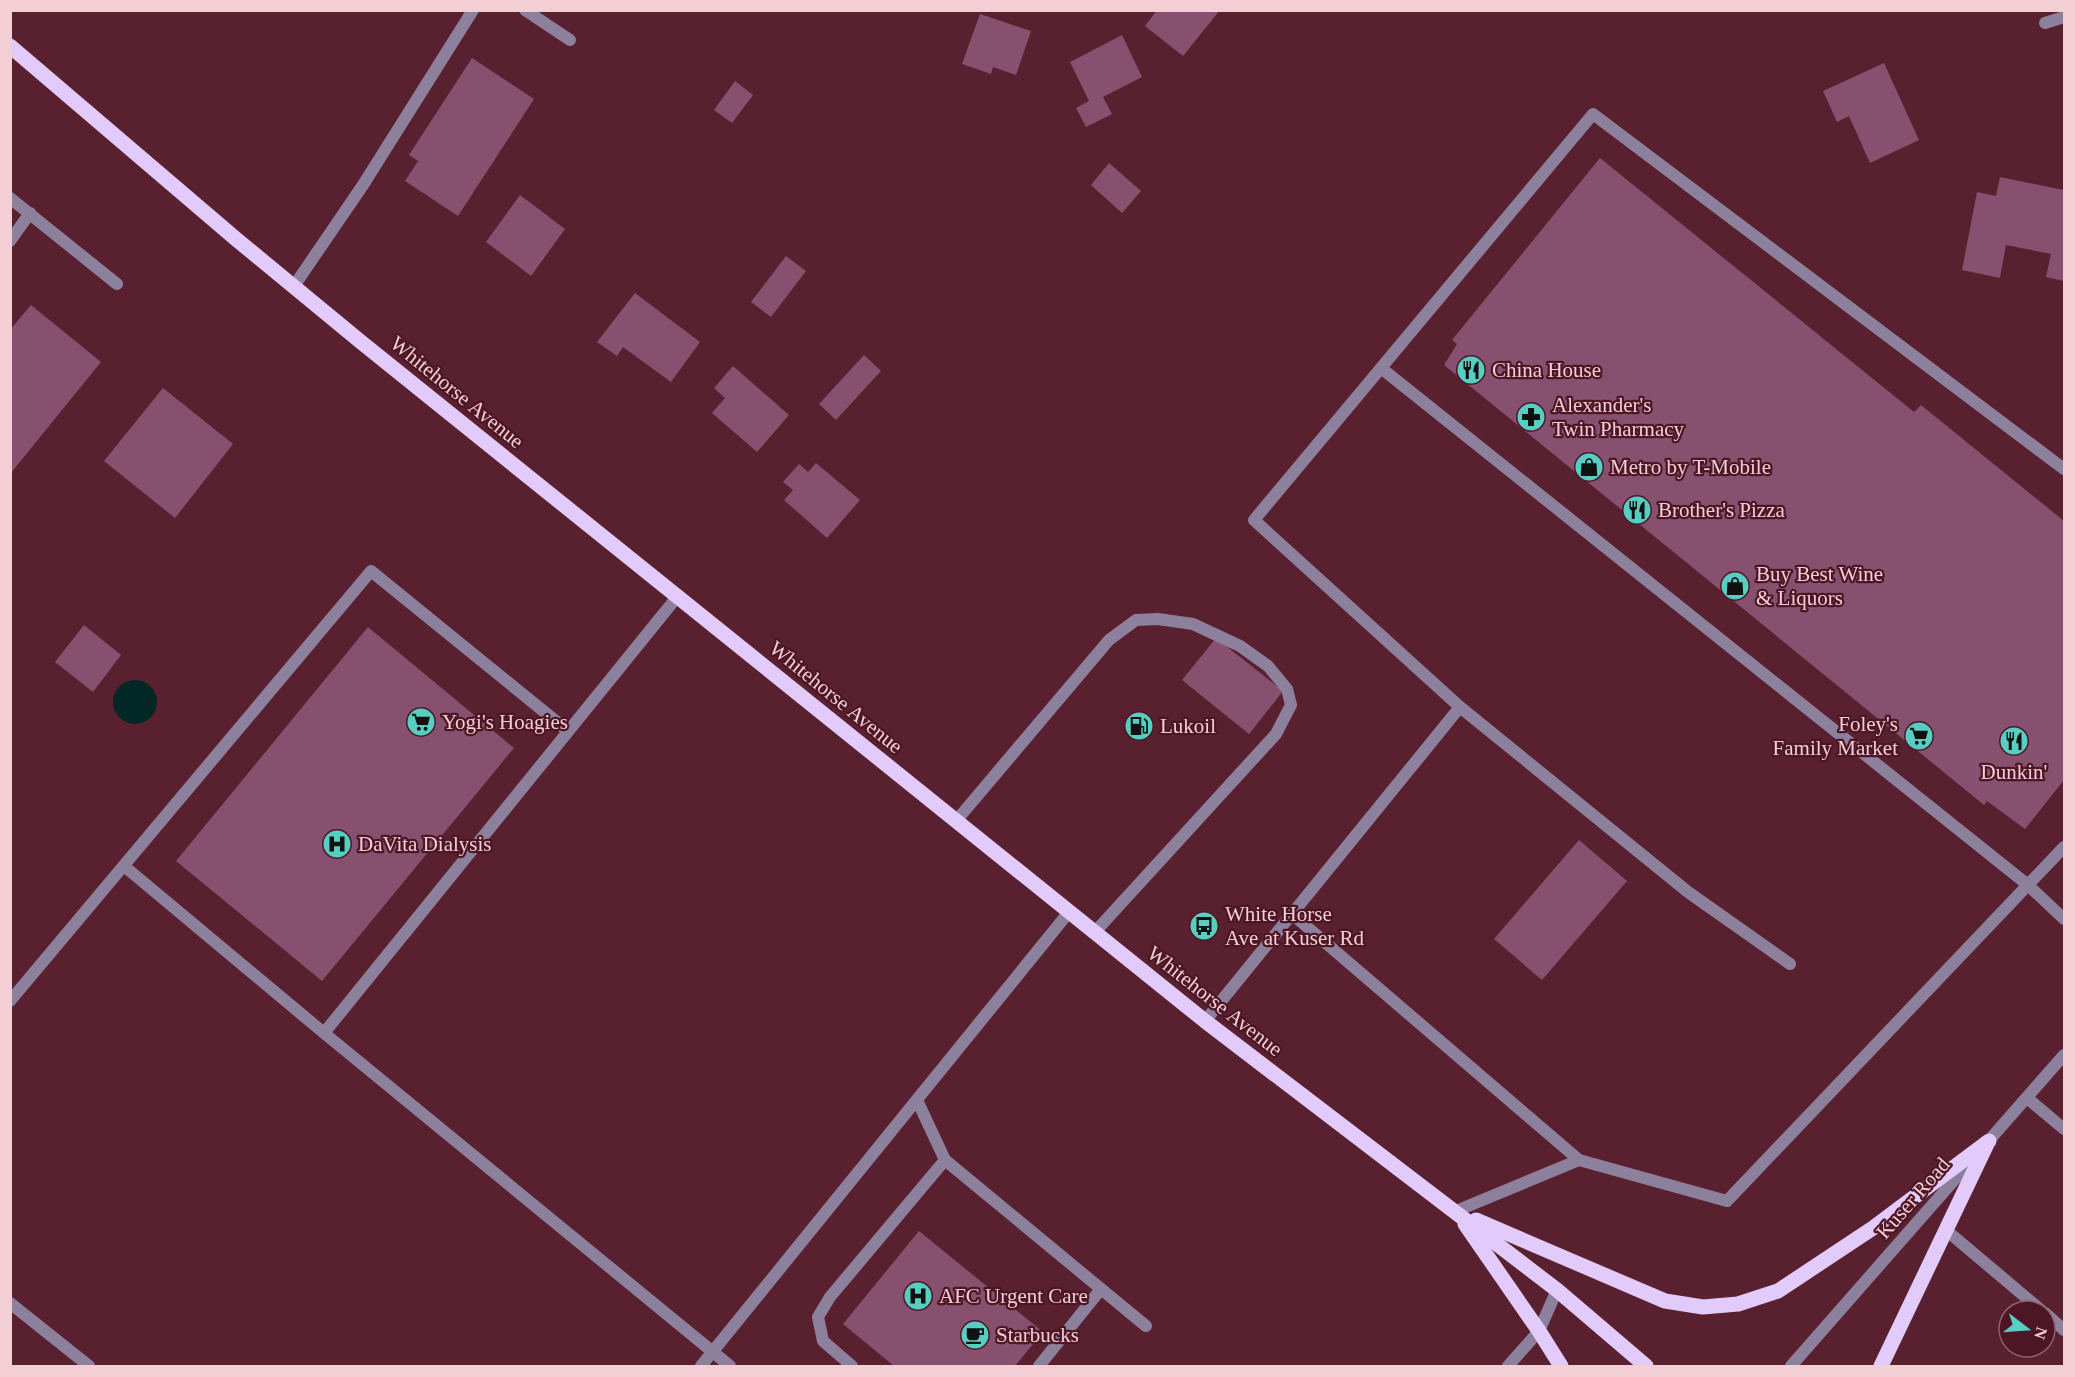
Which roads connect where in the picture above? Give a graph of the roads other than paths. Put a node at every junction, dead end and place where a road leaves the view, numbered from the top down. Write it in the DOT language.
graph roads {
  1 [pos="473,10"];
  2 [pos="525,10"];
  3 [pos="2064,17"];
  4 [pos="2045,23"];
  5 [pos="570,40"];
  6 [pos="10,46"];
  7 [pos="10,198"];
  8 [pos="30,213"];
  9 [pos="10,241"];
  10 [pos="117,284"];
  11 [pos="294,286"];
  12 [pos="1381,368"];
  13 [pos="2064,469"];
  14 [pos="677,597"];
  15 [pos="1460,707"];
  16 [pos="568,730"];
  17 [pos="956,821"];
  18 [pos="2064,847"];
  19 [pos="124,866"];
  20 [pos="2028,885"];
  21 [pos="1069,912"];
  22 [pos="1292,914"];
  23 [pos="2064,919"];
  24 [pos="1094,933"];
  25 [pos="1790,964"];
  26 [pos="10,1001"];
  27 [pos="1205,1022"];
  28 [pos="324,1033"];
  29 [pos="2064,1054"];
  30 [pos="2027,1098"];
  31 [pos="917,1100"];
  32 [pos="2064,1129"];
  33 [pos="1989,1142"];
  34 [pos="945,1160"];
  35 [pos="1579,1160"];
  36 [pos="1456,1211"];
  37 [pos="1946,1230"];
  38 [pos="1101,1289"];
  39 [pos="1557,1290"];
  40 [pos="2028,1299"];
  41 [pos="10,1303"];
  42 [pos="1146,1326"];
  43 [pos="1539,1330"];
  44 [pos="713,1353"];
  45 [pos="88,1366"];
  46 [pos="701,1366"];
  47 [pos="730,1366"];
  48 [pos="852,1366"];
  49 [pos="1039,1366"];
  50 [pos="1508,1366"];
  51 [pos="1561,1366"];
  52 [pos="1646,1366"];
  53 [pos="1791,1366"];
  54 [pos="1881,1366"];
  1 -- 11 [label="street"];
  2 -- 5 [label="street"];
  3 -- 4 [label="street"];
  6 -- 11 [label="main road, Whitehorse Avenue"];
  7 -- 8 [label="street"];
  8 -- 9 [label="street"];
  8 -- 10 [label="street"];
  11 -- 14 [label="main road, Whitehorse Avenue"];
  12 -- 13 [label="street"];
  12 -- 15 [label="street"];
  12 -- 20 [label="street"];
  14 -- 16 [label="street"];
  14 -- 17 [label="main road, Whitehorse Avenue"];
  15 -- 22 [label="street"];
  15 -- 25 [label="street"];
  16 -- 19 [label="street"];
  16 -- 28 [label="street"];
  17 -- 21 [label="main road, Whitehorse Avenue"];
  17 -- 24 [label="street"];
  18 -- 20 [label="street"];
  19 -- 26 [label="street"];
  19 -- 28 [label="street"];
  20 -- 23 [label="street"];
  20 -- 35 [label="street"];
  21 -- 24 [label="main road, Whitehorse Avenue"];
  21 -- 31 [label="street"];
  22 -- 27 [label="street"];
  22 -- 35 [label="street"];
  24 -- 27 [label="main road, Whitehorse Avenue"];
  27 -- 36 [label="main road, Whitehorse Avenue"];
  28 -- 44 [label="street"];
  29 -- 30 [label="street, Kuser Road"];
  30 -- 32 [label="street"];
  30 -- 33 [label="street, Kuser Road"];
  31 -- 34 [label="street"];
  31 -- 44 [label="street"];
  33 -- 36 [label="main road"];
  33 -- 37 [label="main road"];
  33 -- 53 [label="street, Kuser Road"];
  34 -- 38 [label="street"];
  34 -- 48 [label="street"];
  35 -- 36 [label="street"];
  36 -- 39 [label="main road, Whitehorse Avenue"];
  36 -- 43 [label="main road"];
  37 -- 40 [label="street"];
  37 -- 54 [label="main road"];
  38 -- 42 [label="street"];
  38 -- 49 [label="street"];
  39 -- 43 [label="street"];
  39 -- 52 [label="main road, Whitehorse Avenue"];
  41 -- 45 [label="street"];
  43 -- 50 [label="street"];
  43 -- 51 [label="main road"];
  44 -- 46 [label="street"];
  44 -- 47 [label="street"];
}
